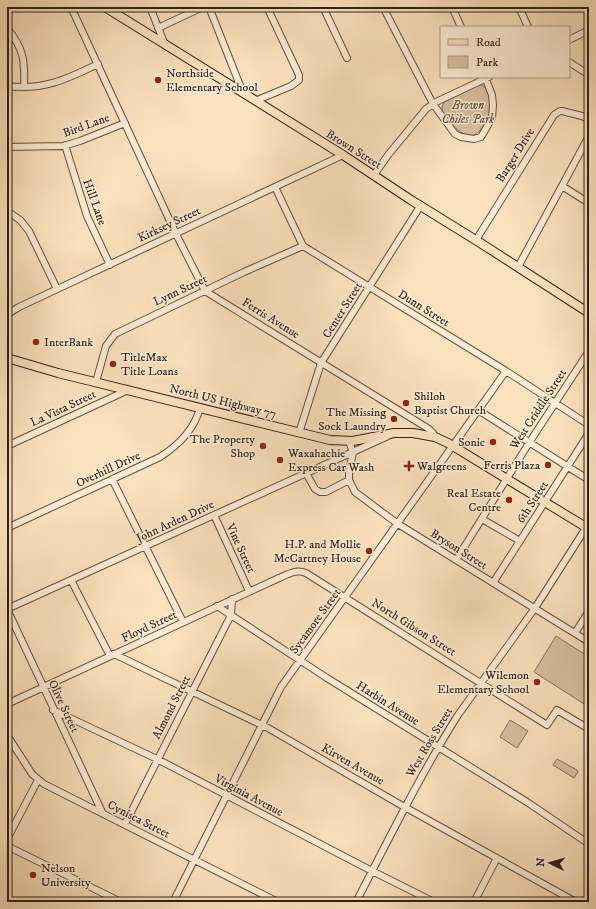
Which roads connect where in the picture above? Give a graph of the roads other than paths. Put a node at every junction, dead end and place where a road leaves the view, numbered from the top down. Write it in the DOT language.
graph roads {
  1 [pos="71,7"];
  2 [pos="105,7"];
  3 [pos="150,7"];
  4 [pos="203,7"];
  5 [pos="209,7"];
  6 [pos="267,7"];
  7 [pos="323,7"];
  8 [pos="383,7"];
  9 [pos="452,7"];
  10 [pos="519,7"];
  11 [pos="586,7"];
  12 [pos="589,14"];
  13 [pos="461,26"];
  14 [pos="528,26"];
  15 [pos="7,28"];
  16 [pos="158,28"];
  17 [pos="589,30"];
  18 [pos="570,40"];
  19 [pos="165,45"];
  20 [pos="347,58"];
  21 [pos="570,63"];
  22 [pos="98,64"];
  23 [pos="589,75"];
  24 [pos="485,78"];
  25 [pos="487,78"];
  26 [pos="7,86"];
  27 [pos="24,87"];
  28 [pos="244,94"];
  29 [pos="256,101"];
  30 [pos="433,104"];
  31 [pos="589,120"];
  32 [pos="125,123"];
  33 [pos="589,136"];
  34 [pos="65,145"];
  35 [pos="7,147"];
  36 [pos="343,155"];
  37 [pos="374,175"];
  38 [pos="562,186"];
  39 [pos="275,187"];
  40 [pos="589,203"];
  41 [pos="421,205"];
  42 [pos="7,211"];
  43 [pos="176,234"];
  44 [pos="476,240"];
  45 [pos="303,246"];
  46 [pos="110,265"];
  47 [pos="518,267"];
  48 [pos="369,287"];
  49 [pos="57,289"];
  50 [pos="205,291"];
  51 [pos="589,313"];
  52 [pos="7,316"];
  53 [pos="589,351"];
  54 [pos="7,358"];
  55 [pos="321,363"];
  56 [pos="506,371"];
  57 [pos="96,382"];
  58 [pos="128,390"];
  59 [pos="555,403"];
  60 [pos="200,408"];
  61 [pos="478,410"];
  62 [pos="411,418"];
  63 [pos="589,425"];
  64 [pos="299,433"];
  65 [pos="413,433"];
  66 [pos="589,433"];
  67 [pos="394,434"];
  68 [pos="435,437"];
  69 [pos="349,441"];
  70 [pos="529,443"];
  71 [pos="7,446"];
  72 [pos="453,446"];
  73 [pos="353,453"];
  74 [pos="568,466"];
  75 [pos="306,473"];
  76 [pos="112,479"];
  77 [pos="507,479"];
  78 [pos="349,480"];
  79 [pos="589,480"];
  80 [pos="545,502"];
  81 [pos="214,515"];
  82 [pos="482,519"];
  83 [pos="398,524"];
  84 [pos="588,527"];
  85 [pos="7,528"];
  86 [pos="520,541"];
  87 [pos="146,546"];
  88 [pos="456,560"];
  89 [pos="302,571"];
  90 [pos="71,580"];
  91 [pos="493,583"];
  92 [pos="249,591"];
  93 [pos="345,597"];
  94 [pos="232,599"];
  95 [pos="217,606"];
  96 [pos="535,608"];
  97 [pos="7,609"];
  98 [pos="589,611"];
  99 [pos="231,615"];
  100 [pos="183,622"];
  101 [pos="575,633"];
  102 [pos="589,642"];
  103 [pos="112,655"];
  104 [pos="300,660"];
  105 [pos="480,683"];
  106 [pos="43,687"];
  107 [pos="192,691"];
  108 [pos="7,704"];
  109 [pos="53,710"];
  110 [pos="261,724"];
  111 [pos="589,729"];
  112 [pos="7,735"];
  113 [pos="439,746"];
  114 [pos="157,759"];
  115 [pos="38,780"];
  116 [pos="225,795"];
  117 [pos="405,807"];
  118 [pos="102,812"];
  119 [pos="125,824"];
  120 [pos="7,839"];
  121 [pos="589,844"];
  122 [pos="7,846"];
  123 [pos="497,858"];
  124 [pos="195,859"];
  125 [pos="372,871"];
  126 [pos="121,902"];
  127 [pos="173,902"];
  128 [pos="278,902"];
  129 [pos="356,902"];
  130 [pos="434,902"];
  131 [pos="474,902"];
  132 [pos="576,902"];
  1 -- 22 [label="street"];
  2 -- 19 [label="main road, Brown Street"];
  3 -- 16 [label="street"];
  4 -- 16 [label="street"];
  5 -- 28 [label="street"];
  6 -- 29 [label="street"];
  7 -- 20 [label="street"];
  8 -- 30 [label="street"];
  9 -- 13 [label="street"];
  10 -- 14 [label="street"];
  11 -- 12 [label="street"];
  15 -- 27 [label="street"];
  16 -- 19 [label="street"];
  17 -- 18 [label="street"];
  19 -- 28 [label="main road, Brown Street"];
  21 -- 23 [label="street"];
  22 -- 27 [label="street"];
  22 -- 32 [label="street"];
  24 -- 30 [label="street"];
  25 -- 30 [label="street"];
  26 -- 27 [label="street"];
  28 -- 29 [label="main road, Brown Street"];
  29 -- 36 [label="main road, Brown Street"];
  30 -- 37 [label="street"];
  31 -- 44 [label="street, Barger Drive"];
  32 -- 34 [label="street, Bird Lane"];
  32 -- 43 [label="street"];
  33 -- 38 [label="street"];
  34 -- 35 [label="street, Bird Lane"];
  34 -- 46 [label="street, Hill Lane"];
  36 -- 37 [label="main road, Brown Street"];
  36 -- 39 [label="street, Kirksey Street"];
  37 -- 41 [label="main road, Brown Street"];
  38 -- 40 [label="street"];
  38 -- 47 [label="street"];
  39 -- 43 [label="street, Kirksey Street"];
  39 -- 45 [label="street"];
  41 -- 44 [label="main road, Brown Street"];
  41 -- 48 [label="street, Center Street"];
  42 -- 49 [label="street"];
  43 -- 46 [label="street, Kirksey Street"];
  43 -- 50 [label="street"];
  44 -- 47 [label="main road, Brown Street"];
  45 -- 48 [label="street, Dunn Street"];
  45 -- 50 [label="street, Lynn Street"];
  46 -- 49 [label="street, Kirksey Street"];
  47 -- 51 [label="main road, Brown Street"];
  48 -- 55 [label="street, Center Street"];
  48 -- 56 [label="street, Dunn Street"];
  49 -- 52 [label="street, Kirksey Street"];
  50 -- 55 [label="street, Ferris Avenue"];
  50 -- 57 [label="street, Lynn Street"];
  53 -- 59 [label="street, West Criddle Street"];
  54 -- 57 [label="main road, North US Highway 77"];
  55 -- 62 [label="street, Ferris Avenue"];
  55 -- 64 [label="street, Center Street"];
  56 -- 59 [label="street, Dunn Street"];
  56 -- 61 [label="street, Sycamore Street"];
  57 -- 58 [label="main road, North US Highway 77"];
  58 -- 60 [label="main road, North US Highway 77"];
  58 -- 71 [label="street, La Vista Street"];
  59 -- 63 [label="street, Dunn Street"];
  59 -- 70 [label="street, West Criddle Street"];
  60 -- 64 [label="main road, North US Highway 77"];
  60 -- 76 [label="street, Overhill Drive"];
  61 -- 70 [label="street"];
  61 -- 72 [label="street, Sycamore Street"];
  62 -- 65 [label="street"];
  62 -- 68 [label="street, Ferris Avenue"];
  64 -- 69 [label="main road, North US Highway 77"];
  65 -- 67 [label="main road, North US Highway 77"];
  65 -- 68 [label="main road, North US Highway 77"];
  66 -- 74 [label="street, 6th Street"];
  67 -- 69 [label="main road, North US Highway 77"];
  67 -- 73 [label="street"];
  68 -- 72 [label="main road, Ferris Avenue"];
  69 -- 73 [label="street"];
  70 -- 74 [label="street"];
  70 -- 77 [label="street, West Criddle Street"];
  72 -- 77 [label="main road, Ferris Avenue"];
  72 -- 83 [label="street, Sycamore Street"];
  73 -- 75 [label="street, John Arden Drive"];
  73 -- 78 [label="street"];
  74 -- 79 [label="street"];
  74 -- 80 [label="street, 6th Street"];
  75 -- 78 [label="street"];
  75 -- 81 [label="street, John Arden Drive"];
  76 -- 85 [label="street, Overhill Drive"];
  76 -- 87 [label="street"];
  77 -- 80 [label="main road, Ferris Avenue"];
  77 -- 82 [label="street, West Criddle Street"];
  78 -- 83 [label="street, Bryson Street"];
  80 -- 84 [label="main road, Ferris Avenue"];
  80 -- 86 [label="street, 6th Street"];
  81 -- 87 [label="street, John Arden Drive"];
  81 -- 92 [label="street, Vine Street"];
  82 -- 86 [label="street"];
  82 -- 88 [label="street, West Criddle Street"];
  83 -- 88 [label="street, Bryson Street"];
  83 -- 93 [label="street, Sycamore Street"];
  84 -- 96 [label="street, West Ross Street"];
  86 -- 91 [label="street, 6th Street"];
  87 -- 90 [label="street, John Arden Drive"];
  87 -- 100 [label="street"];
  88 -- 91 [label="street, Bryson Street"];
  89 -- 92 [label="street, Floyd Street"];
  89 -- 93 [label="street, North Gibson Street"];
  90 -- 97 [label="street, John Arden Drive"];
  90 -- 103 [label="street"];
  91 -- 96 [label="street, Bryson Street"];
  92 -- 94 [label="street, Floyd Street"];
  93 -- 104 [label="street, Sycamore Street"];
  93 -- 105 [label="street, North Gibson Street"];
  94 -- 95 [label="street, Floyd Street"];
  94 -- 99 [label="street, Almond Street"];
  95 -- 99 [label="street, Harbin Avenue"];
  95 -- 100 [label="street, Floyd Street"];
  96 -- 101 [label="street, Bryson Street"];
  96 -- 105 [label="street, West Ross Street"];
  97 -- 106 [label="street, Olive Street"];
  98 -- 101 [label="street"];
  99 -- 104 [label="street, Harbin Avenue"];
  99 -- 107 [label="street, Almond Street"];
  100 -- 103 [label="street, Floyd Street"];
  101 -- 102 [label="street, Bryson Street"];
  103 -- 106 [label="street, Floyd Street"];
  103 -- 107 [label="street, Kirven Avenue"];
  104 -- 110 [label="street, Sycamore Street"];
  104 -- 113 [label="street, Harbin Avenue"];
  105 -- 111 [label="street, North Gibson Street"];
  105 -- 113 [label="street, West Ross Street"];
  106 -- 108 [label="street, Floyd Street"];
  106 -- 109 [label="street, Olive Street"];
  107 -- 110 [label="street, Kirven Avenue"];
  107 -- 114 [label="street, Almond Street"];
  109 -- 114 [label="street, Virginia Avenue"];
  109 -- 118 [label="street, Olive Street"];
  110 -- 116 [label="street, Sycamore Street"];
  110 -- 117 [label="street, Kirven Avenue"];
  112 -- 115 [label="street, Cynisca Street"];
  113 -- 117 [label="street, West Ross Street"];
  113 -- 121 [label="street, Harbin Avenue"];
  114 -- 116 [label="street, Virginia Avenue"];
  114 -- 119 [label="street, Almond Street"];
  115 -- 118 [label="street, Cynisca Street"];
  115 -- 120 [label="street"];
  116 -- 124 [label="street, Sycamore Street"];
  116 -- 125 [label="street, Virginia Avenue"];
  117 -- 123 [label="street, Kirven Avenue"];
  117 -- 125 [label="street, West Ross Street"];
  118 -- 119 [label="street, Cynisca Street"];
  119 -- 124 [label="street, Cynisca Street"];
  122 -- 126 [label="street"];
  123 -- 131 [label="street"];
  123 -- 132 [label="street, Kirven Avenue"];
  124 -- 127 [label="street, Sycamore Street"];
  124 -- 128 [label="street, Cynisca Street"];
  125 -- 129 [label="street, West Ross Street"];
  125 -- 130 [label="street, Virginia Avenue"];
}
